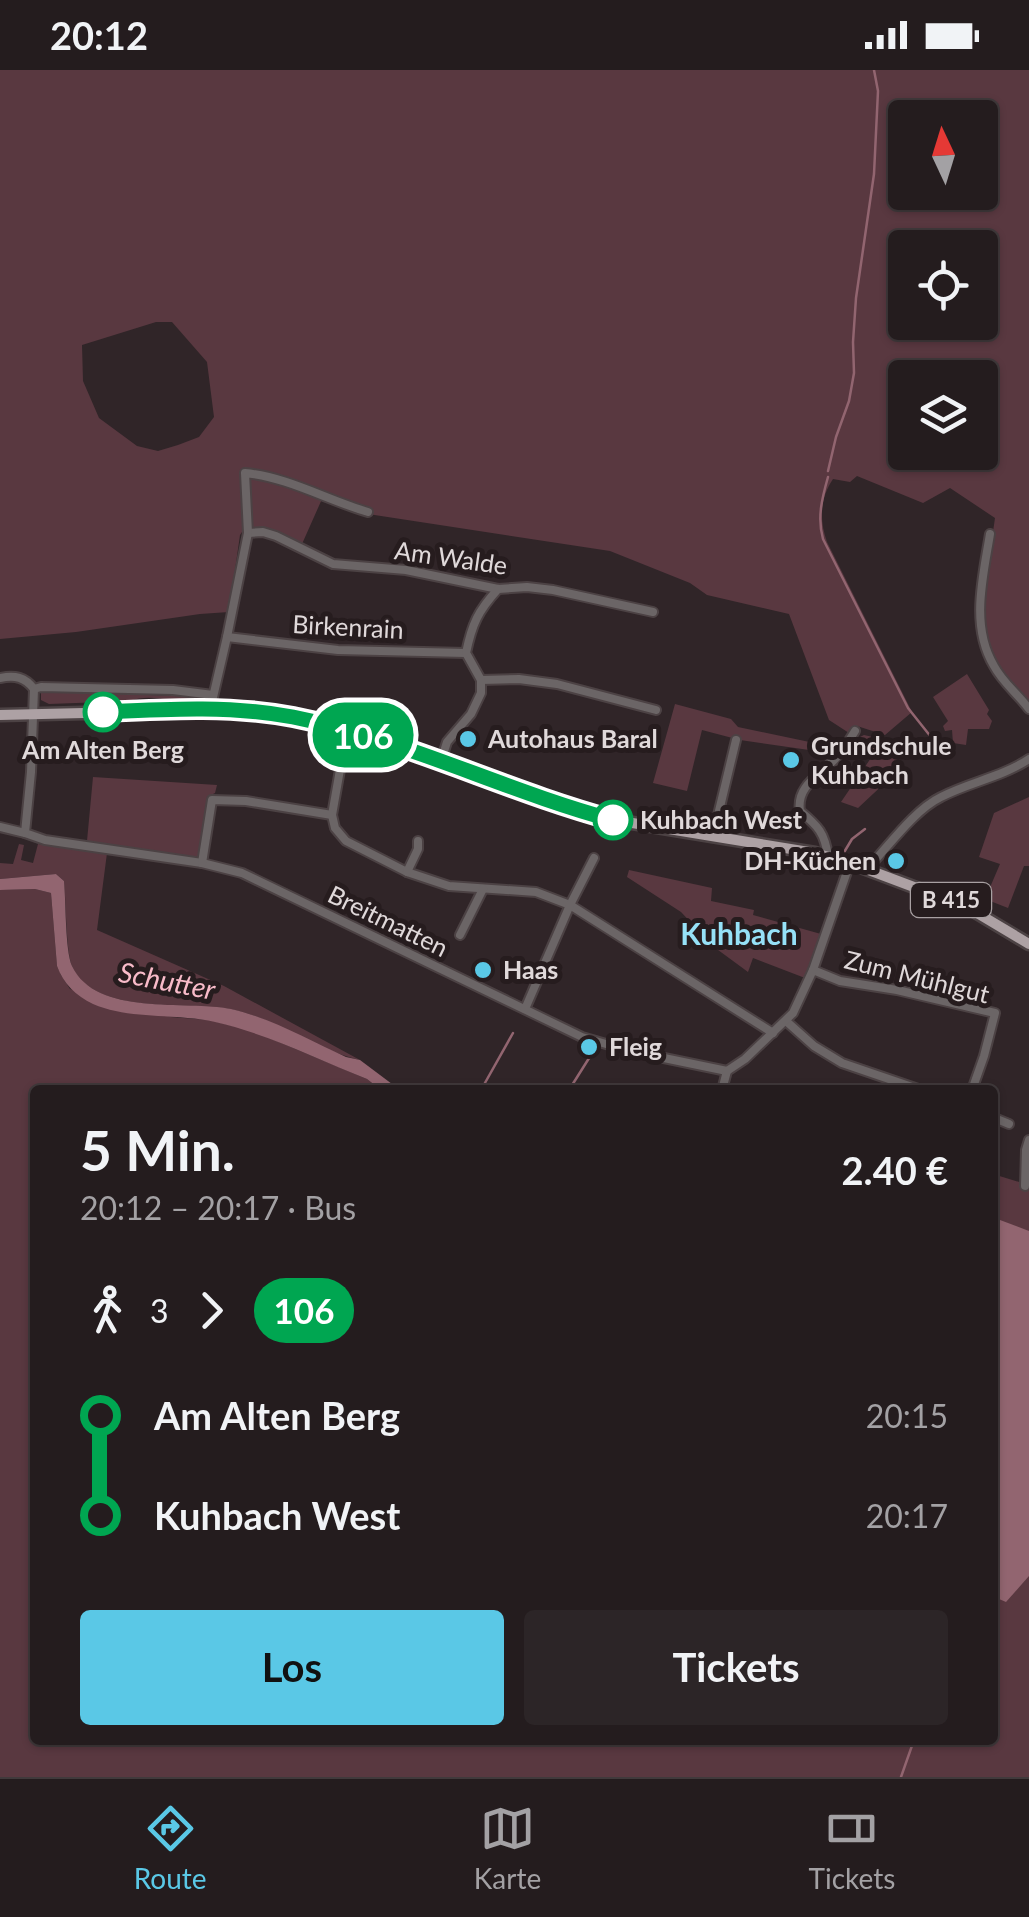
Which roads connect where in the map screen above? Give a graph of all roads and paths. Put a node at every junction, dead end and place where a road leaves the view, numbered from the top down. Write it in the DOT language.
graph roads {
  1 [pos="368,512"];
  2 [pos="248,533"];
  3 [pos="990,534"];
  4 [pos="498,589"];
  5 [pos="653,612"];
  6 [pos="228,637"];
  7 [pos="466,652"];
  8 [pos="0,678"];
  9 [pos="481,680"];
  10 [pos="34,689"];
  11 [pos="212,695"];
  12 [pos="1029,709"];
  13 [pos="210,710"];
  14 [pos="656,710"];
  15 [pos="34,713"];
  16 [pos="0,715"];
  17 [pos="347,730"];
  18 [pos="855,732"];
  19 [pos="736,740"];
  20 [pos="1029,759"];
  21 [pos="441,760"];
  22 [pos="332,815"];
  23 [pos="0,827"];
  24 [pos="24,833"];
  25 [pos="714,836"];
  26 [pos="418,840"];
  27 [pos="828,857"];
  28 [pos="594,858"];
  29 [pos="202,863"];
  30 [pos="850,863"];
  31 [pos="867,869"];
  32 [pos="407,872"];
  33 [pos="483,889"];
  34 [pos="570,905"];
  35 [pos="460,936"];
  36 [pos="1029,944"];
  37 [pos="813,970"];
  38 [pos="525,1009"];
  39 [pos="786,1022"];
  40 [pos="773,1033"];
  41 [pos="727,1071"];
  42 [pos="723,1085"];
  43 [pos="907,1085"];
  44 [pos="974,1085"];
  45 [pos="998,1119"];
  46 [pos="1009,1124"];
  47 [pos="1029,1140"];
  48 [pos="1025,1186"];
  1 -- 2 [label="street"];
  2 -- 4 [label="street, Am Walde"];
  2 -- 6 [label="street"];
  3 -- 12 [label="street"];
  4 -- 5 [label="street, Am Walde"];
  4 -- 7 [label="street"];
  6 -- 7 [label="street, Birkenrain"];
  6 -- 11 [label="street"];
  7 -- 9 [label="street"];
  8 -- 10 [label="street"];
  9 -- 14 [label="street"];
  9 -- 21 [label="street"];
  10 -- 11 [label="street"];
  10 -- 15 [label="street"];
  11 -- 13 [label="street"];
  13 -- 15 [label="main road, B 415"];
  13 -- 17 [label="main road, B 415"];
  15 -- 16 [label="main road, B 415"];
  15 -- 24 [label="street"];
  17 -- 21 [label="main road, B 415"];
  17 -- 22 [label="street"];
  18 -- 27 [label="street"];
  19 -- 25 [label="street"];
  20 -- 31 [label="street"];
  21 -- 25 [label="main road, B 415"];
  22 -- 29 [label="street"];
  22 -- 32 [label="street"];
  23 -- 24 [label="street, Breitmatten"];
  24 -- 29 [label="street, Breitmatten"];
  25 -- 27 [label="main road, B 415"];
  26 -- 32 [label="street"];
  27 -- 30 [label="main road, B 415"];
  28 -- 34 [label="street"];
  29 -- 38 [label="street, Breitmatten"];
  30 -- 31 [label="main road, B 415"];
  30 -- 37 [label="street"];
  31 -- 36 [label="main road, B 415"];
  32 -- 33 [label="street"];
  33 -- 34 [label="street"];
  33 -- 35 [label="street"];
  34 -- 38 [label="street"];
  34 -- 40 [label="street"];
  37 -- 39 [label="street"];
  37 -- 44 [label="street, Zum Mühlgut"];
  38 -- 41 [label="street, Breitmatten"];
  39 -- 40 [label="street"];
  39 -- 43 [label="street"];
  40 -- 41 [label="street"];
  41 -- 42 [label="street"];
  45 -- 46 [label="street"];
  47 -- 48 [label="street"];
}
